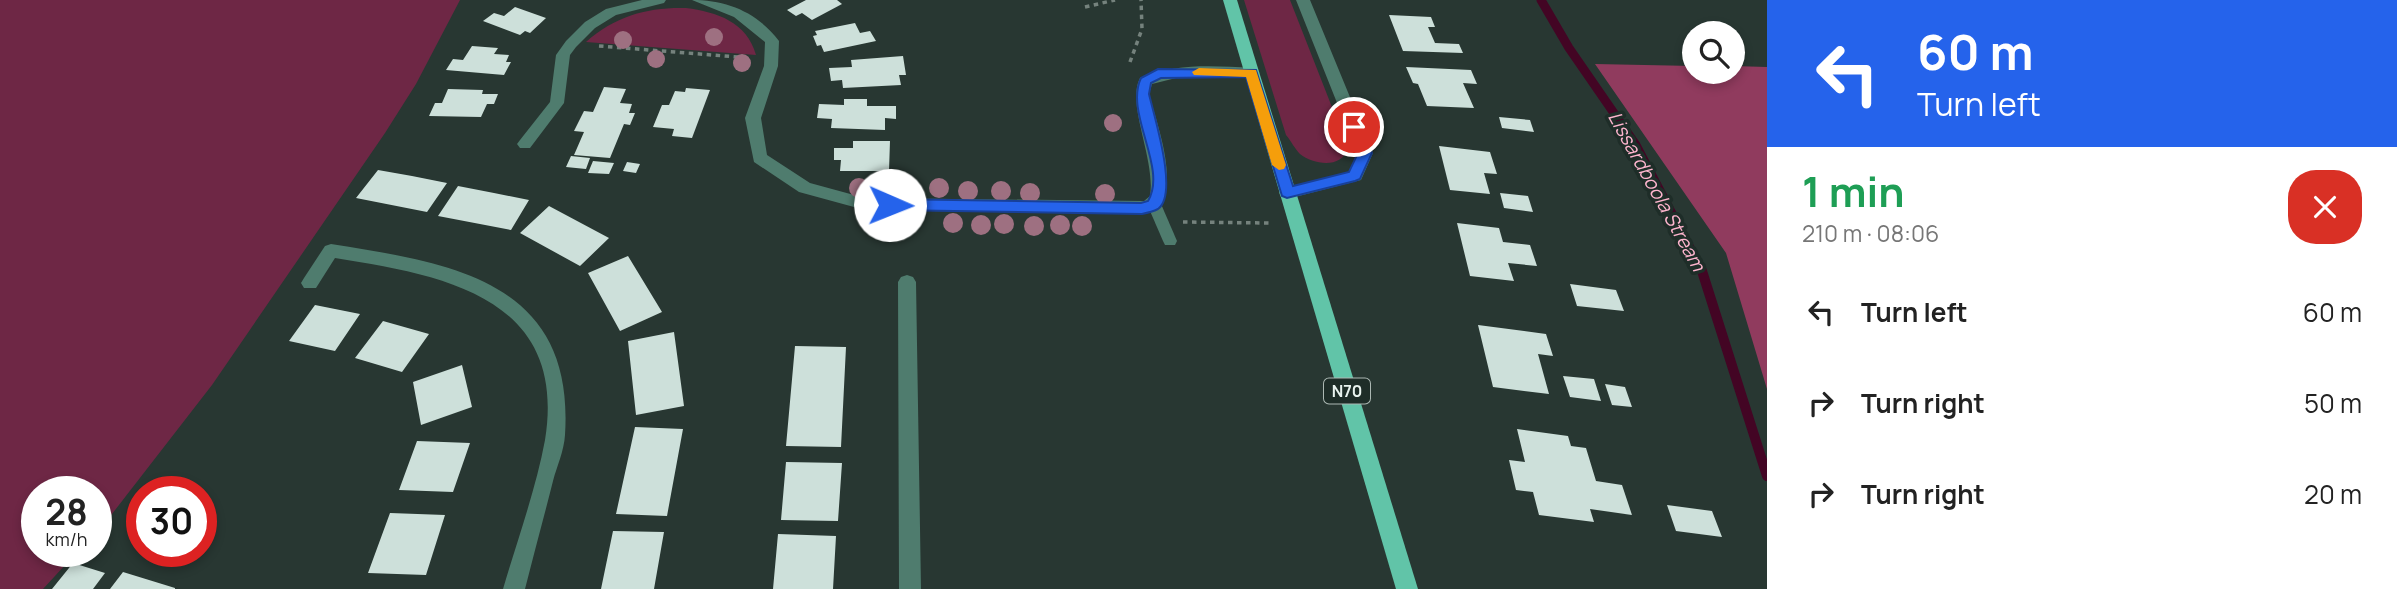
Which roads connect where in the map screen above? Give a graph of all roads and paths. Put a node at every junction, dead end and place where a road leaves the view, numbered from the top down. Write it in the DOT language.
graph roads {
  1 [pos="659,0"];
  2 [pos="699,0"];
  3 [pos="1115,0"];
  4 [pos="1141,0"];
  5 [pos="1230,0"];
  6 [pos="1303,0"];
  7 [pos="1085,7"];
  8 [pos="571,44"];
  9 [pos="772,60"];
  10 [pos="1130,62"];
  11 [pos="1252,73"];
  12 [pos="525,144"];
  13 [pos="1287,193"];
  14 [pos="1154,204"];
  15 [pos="1161,222"];
  16 [pos="1269,223"];
  17 [pos="1170,241"];
  18 [pos="906,282"];
  19 [pos="310,283"];
  20 [pos="514,589"];
  21 [pos="910,589"];
  22 [pos="1407,589"];
  1 -- 8 [label="street"];
  2 -- 9 [label="street"];
  3 -- 7 [label="path"];
  4 -- 10 [label="path"];
  5 -- 11 [label="main road, N70"];
  6 -- 13 [label="street"];
  8 -- 9 [label="path"];
  8 -- 12 [label="street"];
  9 -- 14 [label="street"];
  11 -- 13 [label="main road, N70"];
  11 -- 14 [label="street"];
  13 -- 22 [label="main road, N70"];
  14 -- 15 [label="lane"];
  15 -- 16 [label="path"];
  15 -- 17 [label="lane"];
  18 -- 21 [label="street"];
  19 -- 20 [label="street"];
}
